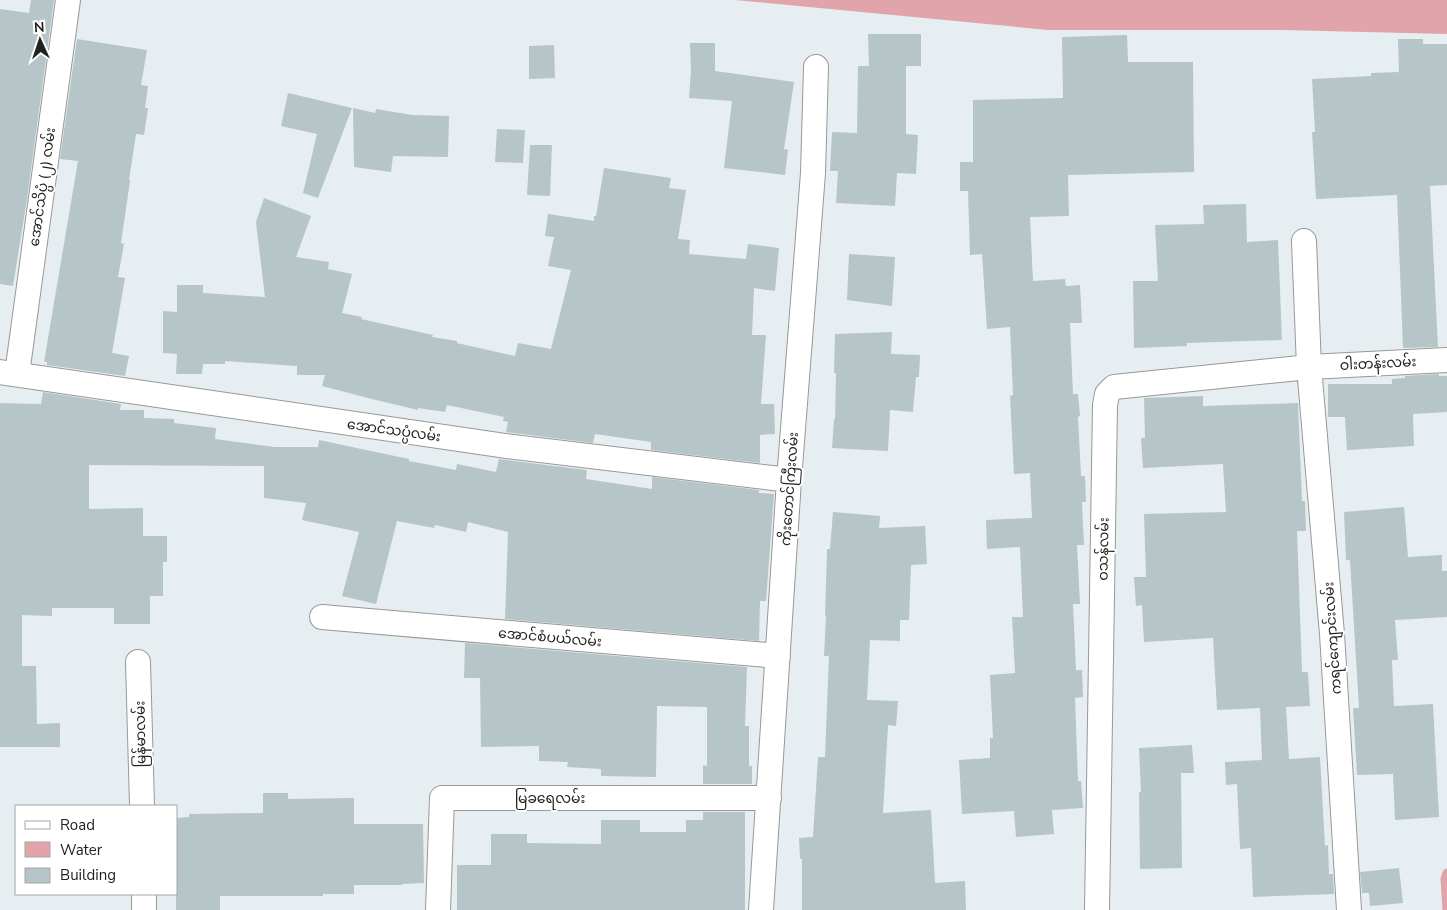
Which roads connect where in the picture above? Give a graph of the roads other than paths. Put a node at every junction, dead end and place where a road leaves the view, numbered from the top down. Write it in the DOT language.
graph roads {
  1 [pos="68,0"];
  2 [pos="816,68"];
  3 [pos="1304,241"];
  4 [pos="1447,360"];
  5 [pos="1309,366"];
  6 [pos="8,373"];
  7 [pos="789,480"];
  8 [pos="322,617"];
  9 [pos="778,656"];
  10 [pos="138,662"];
  11 [pos="769,798"];
  12 [pos="142,805"];
  13 [pos="144,895"];
  14 [pos="144,910"];
  15 [pos="438,910"];
  16 [pos="761,910"];
  17 [pos="1097,910"];
  18 [pos="1349,910"];
  1 -- 6 [label="street, အောင်သိပ္ပံ (၂) လမ်း"];
  2 -- 7 [label="street, ကိုးတောင်ကြီးလမ်း"];
  3 -- 5 [label="street, ကရင်ကျောင်းလမ်း"];
  4 -- 5 [label="street, ဝါးတန်းလမ်း"];
  5 -- 17 [label="street, ဝသန်လမ်း"];
  5 -- 18 [label="street, ကရင်ကျောင်းလမ်း"];
  6 -- 7 [label="street, အောင်သပ္ပံလမ်း"];
  7 -- 9 [label="street, ကိုးတောင်ကြီးလမ်း"];
  8 -- 9 [label="street, အောင်စံပယ်လမ်း"];
  9 -- 11 [label="street, ကိုးတောင်ကြီးလမ်း"];
  10 -- 12 [label="street, မြန်မာလမ်း"];
  11 -- 15 [label="street, မြခရေလမ်း"];
  11 -- 16 [label="street, ကိုးတောင်ကြီးလမ်း"];
  13 -- 14 [label="street"];
}
